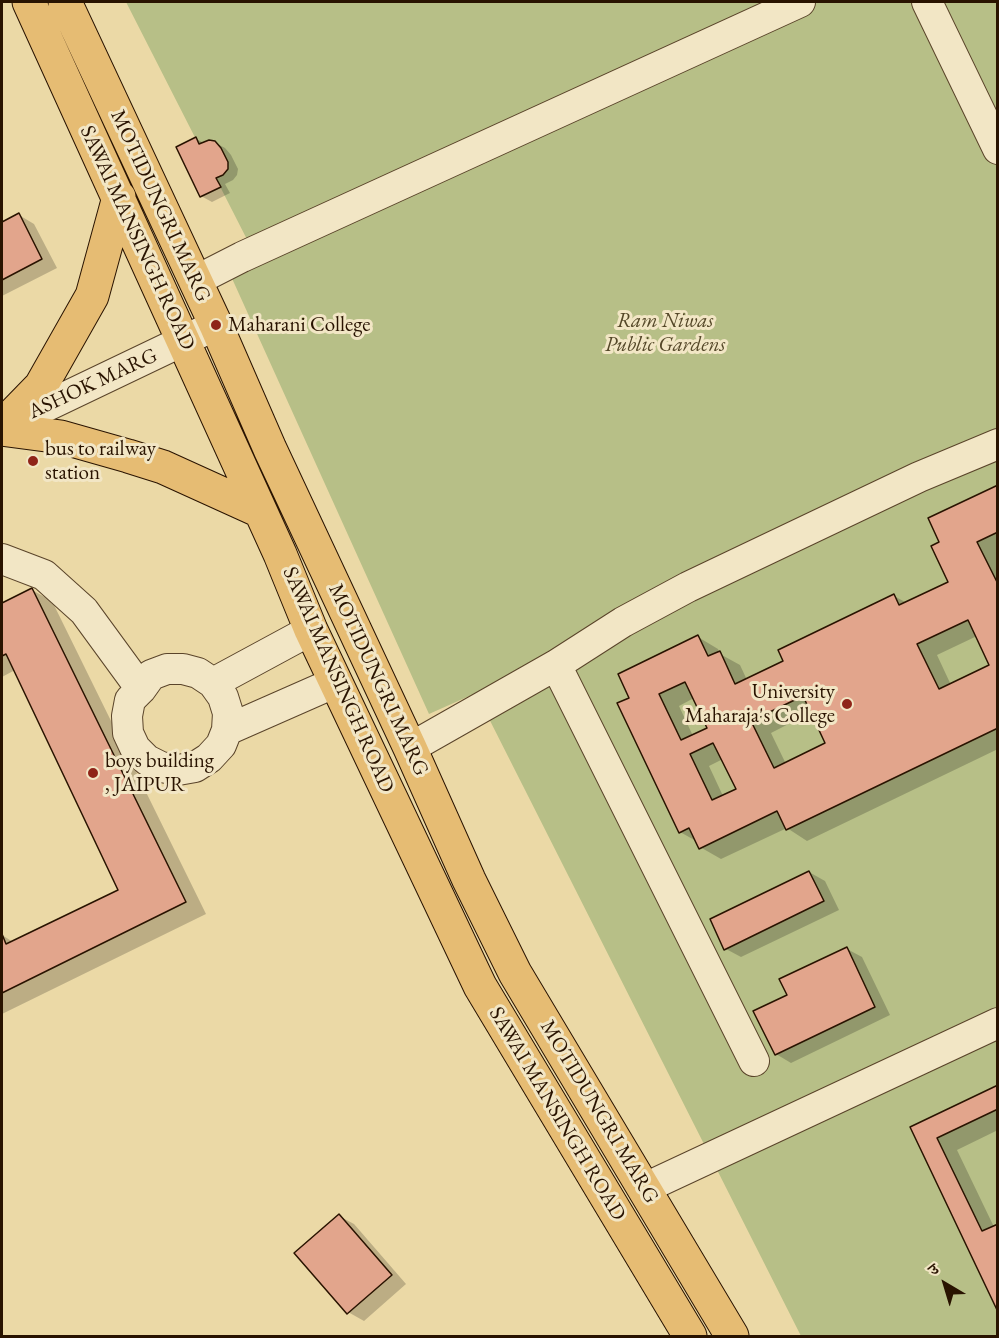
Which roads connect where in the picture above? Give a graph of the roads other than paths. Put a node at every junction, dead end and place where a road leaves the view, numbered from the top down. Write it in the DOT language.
graph roads {
  1 [pos="29,2"];
  2 [pos="65,2"];
  3 [pos="800,2"];
  4 [pos="927,2"];
  5 [pos="998,149"];
  6 [pos="119,197"];
  7 [pos="195,281"];
  8 [pos="216,326"];
  9 [pos="184,341"];
  10 [pos="2,428"];
  11 [pos="998,444"];
  12 [pos="261,511"];
  13 [pos="2,559"];
  14 [pos="311,630"];
  15 [pos="556,665"];
  16 [pos="336,682"];
  17 [pos="213,683"];
  18 [pos="141,689"];
  19 [pos="227,730"];
  20 [pos="410,748"];
  21 [pos="998,1023"];
  22 [pos="754,1061"];
  23 [pos="645,1188"];
  24 [pos="690,1336"];
  25 [pos="732,1336"];
  1 -- 6 [label="main road, SAWAI MANSINGH ROAD"];
  2 -- 7 [label="main road, MOTIDUNGRI MARG"];
  3 -- 7 [label="street"];
  4 -- 5 [label="street"];
  6 -- 9 [label="main road, SAWAI MANSINGH ROAD"];
  6 -- 10 [label="main road"];
  7 -- 8 [label="main road, MOTIDUNGRI MARG"];
  8 -- 9 [label="street, ASHOK MARG"];
  8 -- 20 [label="main road, MOTIDUNGRI MARG"];
  9 -- 10 [label="street, ASHOK MARG"];
  9 -- 12 [label="main road, SAWAI MANSINGH ROAD"];
  10 -- 12 [label="main road"];
  11 -- 15 [label="street"];
  12 -- 14 [label="main road, SAWAI MANSINGH ROAD"];
  13 -- 18 [label="street"];
  14 -- 16 [label="main road, SAWAI MANSINGH ROAD"];
  14 -- 17 [label="street"];
  15 -- 20 [label="street"];
  15 -- 22 [label="street"];
  16 -- 19 [label="street"];
  16 -- 24 [label="main road, SAWAI MANSINGH ROAD"];
  17 -- 18 [label="street"];
  17 -- 19 [label="street"];
  18 -- 19 [label="street"];
  20 -- 23 [label="main road, MOTIDUNGRI MARG"];
  21 -- 23 [label="street"];
  23 -- 25 [label="main road, MOTIDUNGRI MARG"];
}
